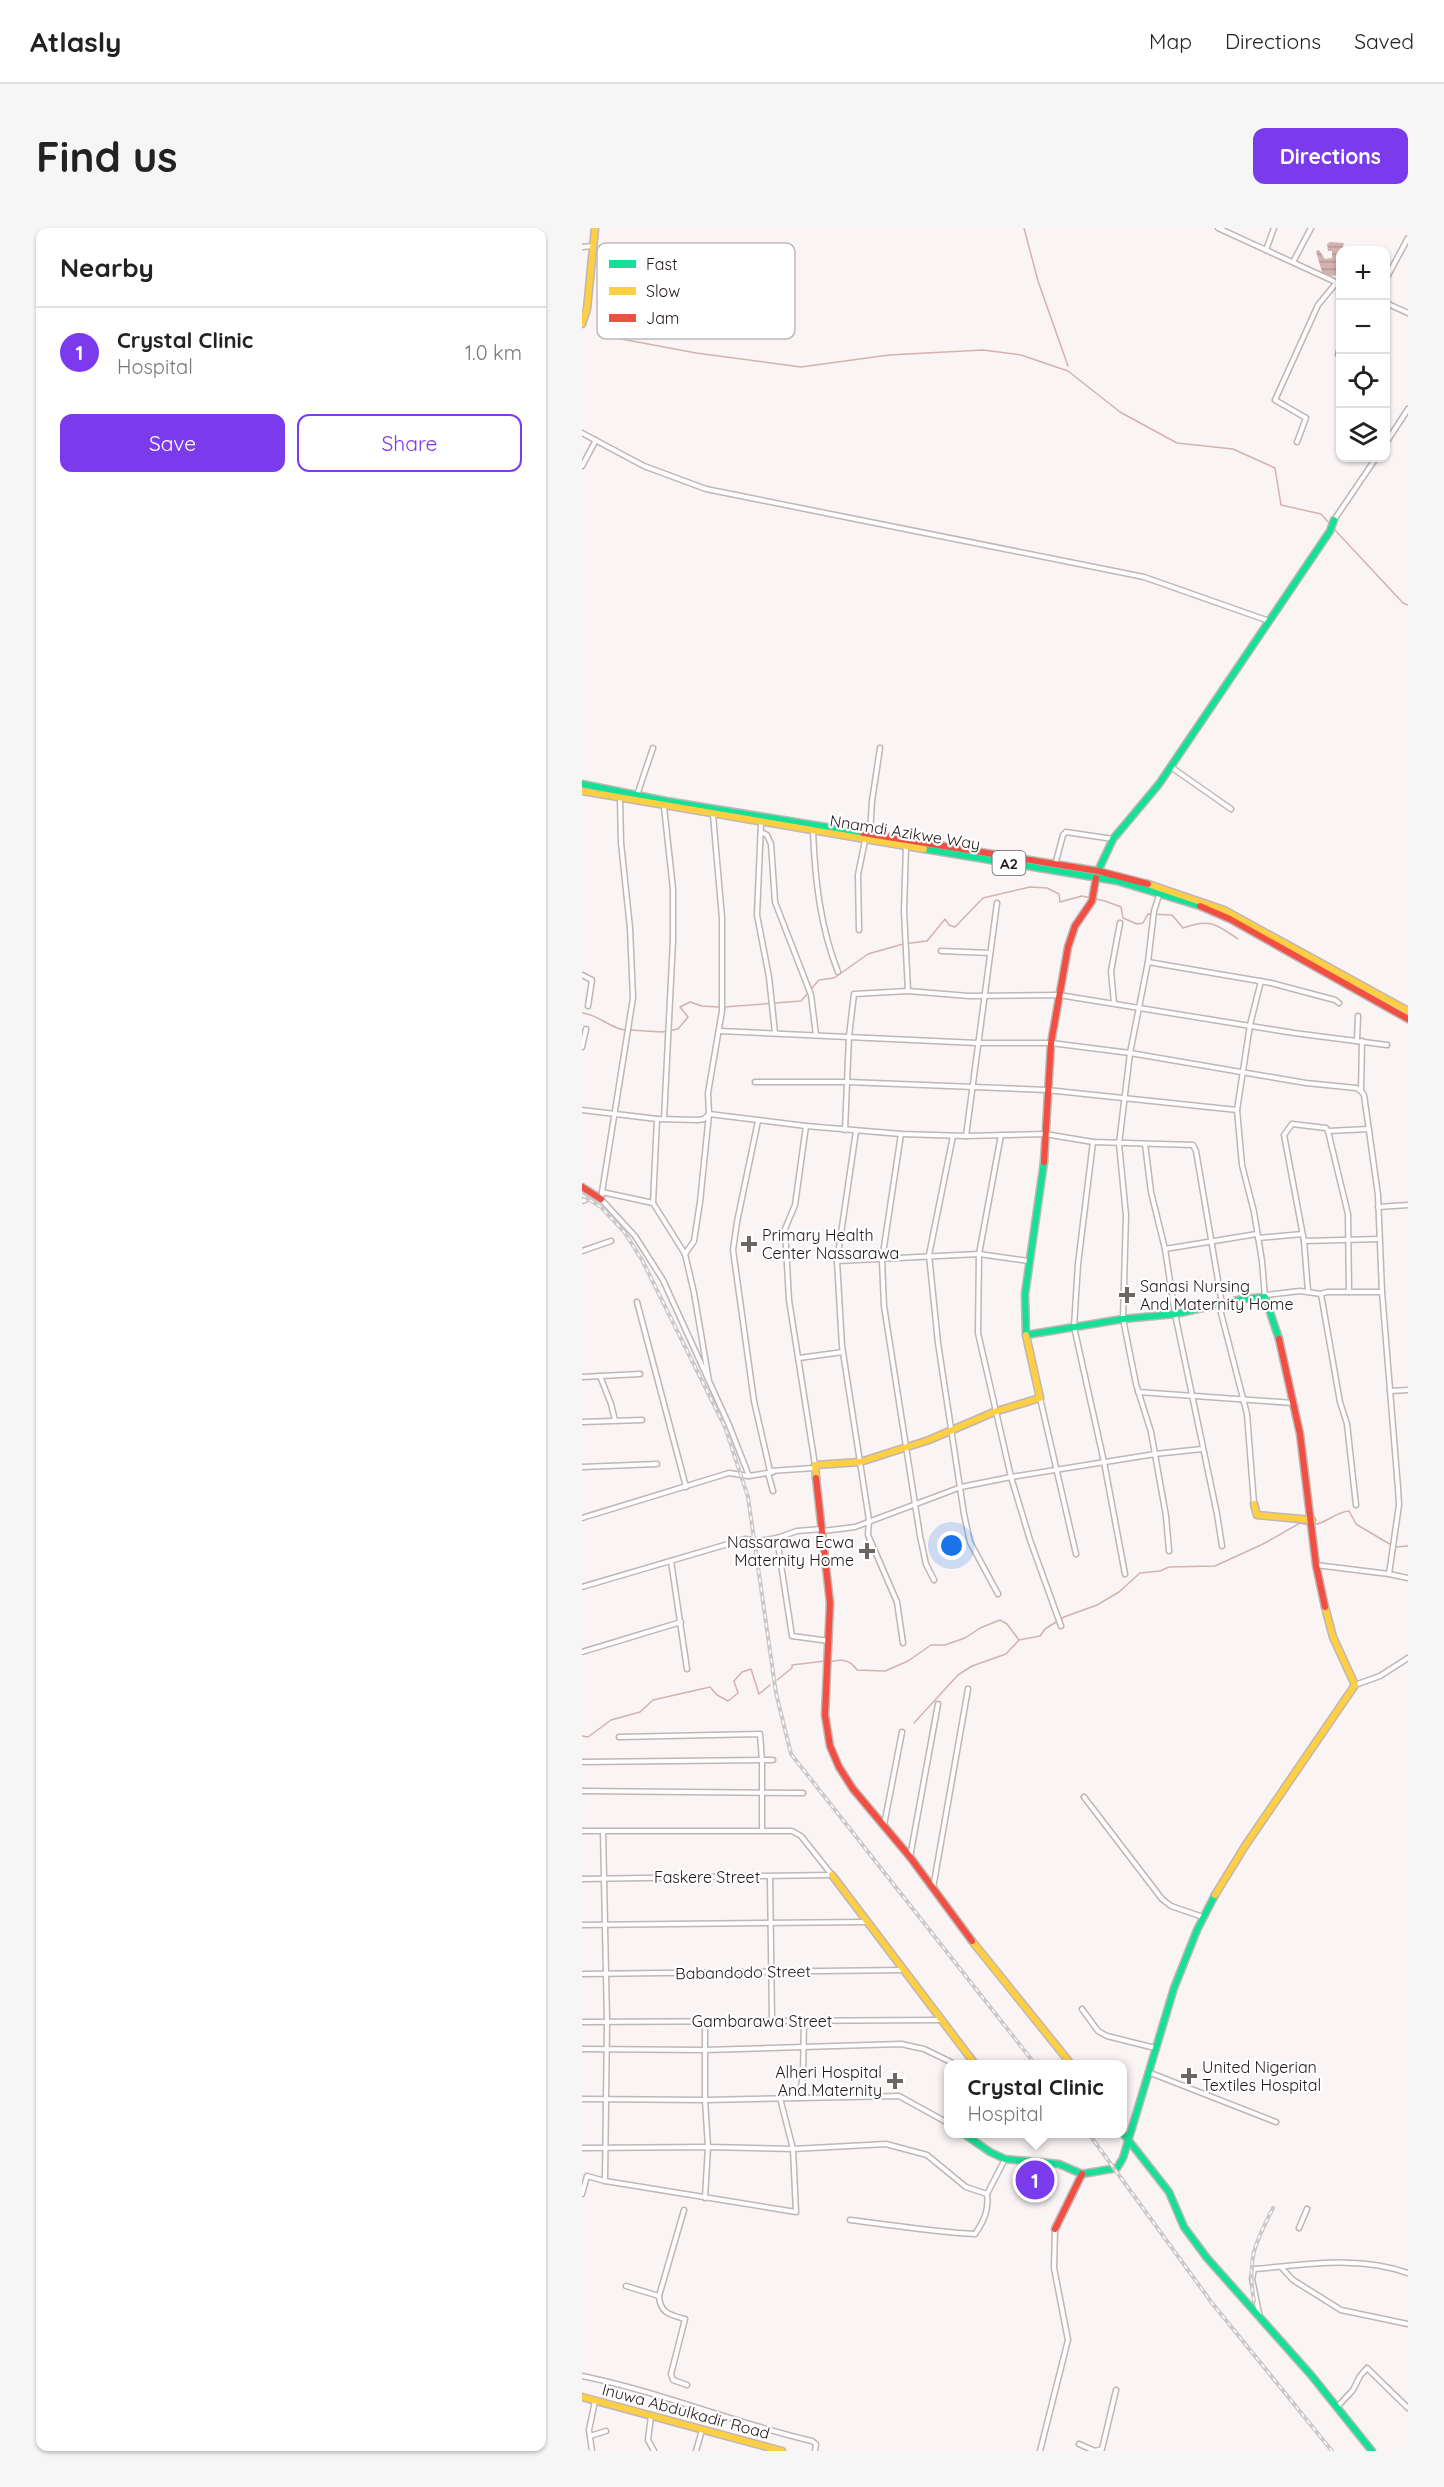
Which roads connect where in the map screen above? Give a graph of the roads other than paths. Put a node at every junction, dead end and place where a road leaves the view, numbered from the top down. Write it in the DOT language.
graph roads {
  1 [pos="595,228"];
  2 [pos="1218,228"];
  3 [pos="1274,228"];
  4 [pos="1311,228"];
  5 [pos="1408,238"];
  6 [pos="591,246"];
  7 [pos="582,247"];
  8 [pos="1266,250"];
  9 [pos="1292,262"];
  10 [pos="1390,272"];
  11 [pos="1336,282"];
  12 [pos="1336,286"];
  13 [pos="1390,305"];
  14 [pos="1408,313"];
  15 [pos="582,324"];
  16 [pos="1408,409"];
  17 [pos="582,433"];
  18 [pos="1390,437"];
  19 [pos="596,440"];
  20 [pos="1297,442"];
  21 [pos="1373,462"];
  22 [pos="582,465"];
  23 [pos="1334,520"];
  24 [pos="1270,621"];
  25 [pos="653,748"];
  26 [pos="880,748"];
  27 [pos="1171,767"];
  28 [pos="582,784"];
  29 [pos="582,791"];
  30 [pos="636,796"];
  31 [pos="620,799"];
  32 [pos="664,807"];
  33 [pos="1232,809"];
  34 [pos="713,815"];
  35 [pos="762,823"];
  36 [pos="813,831"];
  37 [pos="761,832"];
  38 [pos="867,837"];
  39 [pos="1113,839"];
  40 [pos="906,846"];
  41 [pos="1055,865"];
  42 [pos="1097,874"];
  43 [pos="1160,892"];
  44 [pos="997,903"];
  45 [pos="1120,923"];
  46 [pos="859,930"];
  47 [pos="941,951"];
  48 [pos="990,952"];
  49 [pos="1148,962"];
  50 [pos="838,972"];
  51 [pos="582,975"];
  52 [pos="1261,981"];
  53 [pos="908,991"];
  54 [pos="1059,995"];
  55 [pos="985,996"];
  56 [pos="1114,1003"];
  57 [pos="1339,1003"];
  58 [pos="588,1006"];
  59 [pos="1141,1006"];
  60 [pos="1408,1011"];
  61 [pos="1358,1016"];
  62 [pos="1408,1019"];
  63 [pos="1250,1025"];
  64 [pos="586,1029"];
  65 [pos="719,1031"];
  66 [pos="775,1033"];
  67 [pos="816,1035"];
  68 [pos="849,1036"];
  69 [pos="1359,1040"];
  70 [pos="977,1043"];
  71 [pos="1051,1043"];
  72 [pos="1387,1046"];
  73 [pos="582,1047"];
  74 [pos="1130,1053"];
  75 [pos="1243,1073"];
  76 [pos="755,1082"];
  77 [pos="848,1082"];
  78 [pos="973,1088"];
  79 [pos="1047,1090"];
  80 [pos="1361,1091"];
  81 [pos="1123,1097"];
  82 [pos="582,1110"];
  83 [pos="1237,1110"];
  84 [pos="709,1114"];
  85 [pos="615,1115"];
  86 [pos="657,1119"];
  87 [pos="664,1119"];
  88 [pos="758,1121"];
  89 [pos="806,1126"];
  90 [pos="1369,1129"];
  91 [pos="845,1130"];
  92 [pos="856,1131"];
  93 [pos="1328,1131"];
  94 [pos="901,1134"];
  95 [pos="1046,1134"];
  96 [pos="953,1136"];
  97 [pos="966,1136"];
  98 [pos="1001,1136"];
  99 [pos="1093,1142"];
  100 [pos="1119,1144"];
  101 [pos="1145,1144"];
  102 [pos="582,1187"];
  103 [pos="602,1195"];
  104 [pos="653,1203"];
  105 [pos="1408,1205"];
  106 [pos="1378,1207"];
  107 [pos="1302,1234"];
  108 [pos="1258,1236"];
  109 [pos="1379,1239"];
  110 [pos="1350,1240"];
  111 [pos="611,1241"];
  112 [pos="1304,1241"];
  113 [pos="1211,1242"];
  114 [pos="1166,1249"];
  115 [pos="582,1251"];
  116 [pos="685,1254"];
  117 [pos="979,1254"];
  118 [pos="929,1255"];
  119 [pos="882,1260"];
  120 [pos="837,1261"];
  121 [pos="1029,1261"];
  122 [pos="1308,1291"];
  123 [pos="1349,1292"];
  124 [pos="1382,1292"];
  125 [pos="1321,1294"];
  126 [pos="1265,1296"];
  127 [pos="637,1302"];
  128 [pos="1222,1304"];
  129 [pos="1175,1314"];
  130 [pos="1123,1319"];
  131 [pos="1074,1328"];
  132 [pos="1026,1335"];
  133 [pos="843,1352"];
  134 [pos="798,1358"];
  135 [pos="640,1374"];
  136 [pos="600,1376"];
  137 [pos="582,1377"];
  138 [pos="709,1381"];
  139 [pos="1408,1389"];
  140 [pos="1390,1391"];
  141 [pos="1138,1392"];
  142 [pos="1191,1394"];
  143 [pos="1040,1398"];
  144 [pos="1243,1400"];
  145 [pos="1293,1403"];
  146 [pos="994,1412"];
  147 [pos="642,1420"];
  148 [pos="615,1421"];
  149 [pos="582,1422"];
  150 [pos="952,1430"];
  151 [pos="905,1449"];
  152 [pos="1202,1449"];
  153 [pos="1155,1454"];
  154 [pos="860,1462"];
  155 [pos="1104,1462"];
  156 [pos="657,1464"];
  157 [pos="815,1466"];
  158 [pos="582,1467"];
  159 [pos="1058,1470"];
  160 [pos="773,1472"];
  161 [pos="768,1473"];
  162 [pos="749,1476"];
  163 [pos="1011,1477"];
  164 [pos="686,1487"];
  165 [pos="961,1487"];
  166 [pos="773,1491"];
  167 [pos="914,1504"];
  168 [pos="1254,1504"];
  169 [pos="1356,1505"];
  170 [pos="582,1518"];
  171 [pos="869,1520"];
  172 [pos="1312,1520"];
  173 [pos="823,1530"];
  174 [pos="777,1538"];
  175 [pos="1222,1546"];
  176 [pos="1169,1551"];
  177 [pos="1076,1554"];
  178 [pos="670,1561"];
  179 [pos="1316,1565"];
  180 [pos="1125,1574"];
  181 [pos="1389,1574"];
  182 [pos="1408,1578"];
  183 [pos="934,1580"];
  184 [pos="582,1587"];
  185 [pos="998,1594"];
  186 [pos="681,1622"];
  187 [pos="1060,1626"];
  188 [pos="828,1641"];
  189 [pos="903,1643"];
  190 [pos="582,1652"];
  191 [pos="1408,1658"];
  192 [pos="687,1670"];
  193 [pos="1355,1685"];
  194 [pos="968,1689"];
  195 [pos="938,1704"];
  196 [pos="902,1732"];
  197 [pos="620,1737"];
  198 [pos="773,1760"];
  199 [pos="762,1761"];
  200 [pos="582,1762"];
  201 [pos="582,1791"];
  202 [pos="761,1793"];
  203 [pos="803,1793"];
  204 [pos="1084,1797"];
  205 [pos="884,1828"];
  206 [pos="762,1830"];
  207 [pos="582,1831"];
  208 [pos="603,1831"];
  209 [pos="910,1857"];
  210 [pos="832,1875"];
  211 [pos="770,1877"];
  212 [pos="605,1878"];
  213 [pos="582,1879"];
  214 [pos="933,1888"];
  215 [pos="1203,1917"];
  216 [pos="867,1922"];
  217 [pos="771,1923"];
  218 [pos="606,1924"];
  219 [pos="582,1925"];
  220 [pos="904,1970"];
  221 [pos="770,1971"];
  222 [pos="582,1974"];
  223 [pos="606,1974"];
  224 [pos="1082,2009"];
  225 [pos="772,2020"];
  226 [pos="804,2020"];
  227 [pos="942,2020"];
  228 [pos="607,2021"];
  229 [pos="705,2021"];
  230 [pos="582,2022"];
  231 [pos="804,2047"];
  232 [pos="605,2048"];
  233 [pos="1156,2048"];
  234 [pos="582,2049"];
  235 [pos="704,2050"];
  236 [pos="947,2060"];
  237 [pos="972,2060"];
  238 [pos="1068,2060"];
  239 [pos="1148,2072"];
  240 [pos="780,2098"];
  241 [pos="799,2098"];
  242 [pos="582,2099"];
  243 [pos="607,2099"];
  244 [pos="705,2100"];
  245 [pos="944,2121"];
  246 [pos="1276,2122"];
  247 [pos="971,2138"];
  248 [pos="1127,2139"];
  249 [pos="708,2147"];
  250 [pos="582,2148"];
  251 [pos="606,2148"];
  252 [pos="793,2150"];
  253 [pos="1005,2159"];
  254 [pos="1082,2174"];
  255 [pos="605,2181"];
  256 [pos="582,2194"];
  257 [pos="987,2194"];
  258 [pos="705,2198"];
  259 [pos="1308,2209"];
  260 [pos="684,2210"];
  261 [pos="850,2220"];
  262 [pos="1299,2228"];
  263 [pos="1055,2229"];
  264 [pos="1280,2266"];
  265 [pos="1408,2273"];
  266 [pos="626,2286"];
  267 [pos="659,2296"];
  268 [pos="1261,2319"];
  269 [pos="1408,2324"];
  270 [pos="582,2376"];
  271 [pos="687,2385"];
  272 [pos="1116,2390"];
  273 [pos="582,2397"];
  274 [pos="596,2401"];
  275 [pos="1338,2406"];
  276 [pos="1408,2408"];
  277 [pos="651,2416"];
  278 [pos="702,2430"];
  279 [pos="606,2431"];
  280 [pos="590,2436"];
  281 [pos="1079,2444"];
  282 [pos="592,2451"];
  283 [pos="654,2451"];
  284 [pos="696,2451"];
  285 [pos="782,2451"];
  286 [pos="815,2451"];
  287 [pos="1040,2451"];
  288 [pos="1095,2451"];
  289 [pos="1372,2451"];
  1 -- 6 [label="main road"];
  2 -- 8 [label="street"];
  3 -- 8 [label="street"];
  4 -- 9 [label="street"];
  5 -- 10 [label="street"];
  6 -- 7 [label="street"];
  6 -- 15 [label="main road"];
  8 -- 9 [label="street"];
  9 -- 11 [label="street"];
  12 -- 20 [label="street"];
  13 -- 14 [label="street"];
  16 -- 18 [label="street"];
  17 -- 19 [label="street"];
  19 -- 22 [label="street"];
  19 -- 24 [label="street"];
  21 -- 23 [label="street"];
  23 -- 24 [label="main road"];
  24 -- 27 [label="main road"];
  25 -- 30 [label="street"];
  26 -- 38 [label="street"];
  27 -- 33 [label="street"];
  27 -- 39 [label="main road"];
  28 -- 30 [label="main road, Nnamdi Azikwe Way / A2"];
  29 -- 31 [label="main road, Nnamdi Azikwe Way / A2"];
  30 -- 38 [label="main road, Nnamdi Azikwe Way / A2"];
  31 -- 32 [label="main road, Nnamdi Azikwe Way / A2"];
  31 -- 85 [label="street"];
  32 -- 34 [label="main road, Nnamdi Azikwe Way / A2"];
  32 -- 87 [label="street"];
  34 -- 35 [label="main road, Nnamdi Azikwe Way / A2"];
  34 -- 65 [label="street"];
  35 -- 36 [label="main road, Nnamdi Azikwe Way / A2"];
  35 -- 37 [label="street"];
  36 -- 38 [label="main road, Nnamdi Azikwe Way / A2"];
  36 -- 50 [label="street"];
  37 -- 66 [label="street"];
  37 -- 67 [label="street"];
  38 -- 40 [label="main road, Nnamdi Azikwe Way / A2"];
  38 -- 41 [label="main road, Nnamdi Azikwe Way / A2"];
  38 -- 46 [label="street"];
  39 -- 41 [label="street"];
  39 -- 42 [label="main road"];
  40 -- 42 [label="main road, Nnamdi Azikwe Way / A2"];
  40 -- 53 [label="street"];
  41 -- 42 [label="main road, Nnamdi Azikwe Way / A2"];
  42 -- 43 [label="main road, Nnamdi Azikwe Way / A2"];
  42 -- 54 [label="main road"];
  42 -- 60 [label="main road, Nnamdi Azikwe Way / A2"];
  43 -- 49 [label="street"];
  43 -- 62 [label="main road, Nnamdi Azikwe Way / A2"];
  44 -- 48 [label="street"];
  45 -- 56 [label="street"];
  47 -- 48 [label="street"];
  48 -- 55 [label="street"];
  49 -- 52 [label="street"];
  49 -- 59 [label="street"];
  51 -- 58 [label="street"];
  52 -- 57 [label="street"];
  52 -- 63 [label="street"];
  53 -- 55 [label="street"];
  53 -- 68 [label="street"];
  54 -- 55 [label="street"];
  54 -- 56 [label="street"];
  54 -- 71 [label="main road"];
  55 -- 70 [label="street"];
  56 -- 59 [label="street"];
  59 -- 63 [label="street"];
  59 -- 74 [label="street"];
  61 -- 69 [label="street"];
  63 -- 69 [label="street"];
  63 -- 75 [label="street"];
  64 -- 73 [label="street"];
  65 -- 66 [label="street"];
  65 -- 84 [label="street"];
  66 -- 67 [label="street"];
  67 -- 68 [label="street"];
  68 -- 70 [label="street"];
  68 -- 77 [label="street"];
  69 -- 72 [label="street"];
  69 -- 80 [label="street"];
  70 -- 71 [label="street"];
  70 -- 78 [label="street"];
  71 -- 74 [label="street"];
  71 -- 79 [label="main road"];
  74 -- 75 [label="street"];
  74 -- 81 [label="street"];
  75 -- 80 [label="street"];
  75 -- 83 [label="street"];
  76 -- 77 [label="street"];
  77 -- 78 [label="street"];
  77 -- 91 [label="street"];
  78 -- 79 [label="street"];
  78 -- 97 [label="street"];
  79 -- 81 [label="street"];
  79 -- 95 [label="main road"];
  80 -- 90 [label="street"];
  81 -- 83 [label="street"];
  81 -- 100 [label="street"];
  82 -- 85 [label="street"];
  83 -- 108 [label="street"];
  84 -- 87 [label="street"];
  84 -- 88 [label="street"];
  84 -- 116 [label="street"];
  85 -- 86 [label="street"];
  85 -- 103 [label="street"];
  86 -- 87 [label="street"];
  86 -- 104 [label="street"];
  88 -- 89 [label="street"];
  88 -- 160 [label="street"];
  89 -- 91 [label="street"];
  89 -- 134 [label="street"];
  90 -- 93 [label="street"];
  90 -- 106 [label="street"];
  91 -- 92 [label="street"];
  92 -- 94 [label="street"];
  92 -- 120 [label="street"];
  93 -- 107 [label="street"];
  93 -- 110 [label="street"];
  94 -- 96 [label="street"];
  94 -- 119 [label="street"];
  95 -- 98 [label="street"];
  95 -- 99 [label="street"];
  95 -- 121 [label="main road"];
  96 -- 97 [label="street"];
  96 -- 118 [label="street"];
  97 -- 98 [label="street"];
  98 -- 117 [label="street"];
  99 -- 100 [label="street"];
  99 -- 131 [label="street"];
  100 -- 101 [label="street"];
  100 -- 130 [label="street"];
  101 -- 113 [label="street"];
  101 -- 114 [label="street"];
  102 -- 103 [label="main road"];
  103 -- 104 [label="street"];
  103 -- 138 [label="street"];
  104 -- 116 [label="street"];
  105 -- 106 [label="street"];
  106 -- 109 [label="street"];
  107 -- 108 [label="street"];
  107 -- 112 [label="street"];
  108 -- 113 [label="street"];
  108 -- 126 [label="street"];
  109 -- 110 [label="street"];
  109 -- 124 [label="street"];
  110 -- 112 [label="street"];
  110 -- 123 [label="street"];
  111 -- 115 [label="street"];
  112 -- 122 [label="street"];
  113 -- 114 [label="street"];
  113 -- 128 [label="street"];
  114 -- 129 [label="street"];
  116 -- 138 [label="street"];
  117 -- 118 [label="street"];
  117 -- 121 [label="street"];
  117 -- 146 [label="street"];
  118 -- 119 [label="street"];
  118 -- 150 [label="street"];
  119 -- 120 [label="street"];
  119 -- 151 [label="street"];
  120 -- 133 [label="street"];
  121 -- 132 [label="main road"];
  122 -- 125 [label="street"];
  122 -- 126 [label="street"];
  123 -- 124 [label="street"];
  123 -- 125 [label="street"];
  124 -- 140 [label="street"];
  125 -- 169 [label="street"];
  126 -- 128 [label="main road"];
  126 -- 145 [label="main road"];
  127 -- 164 [label="street"];
  128 -- 129 [label="main road"];
  128 -- 144 [label="street"];
  129 -- 130 [label="main road"];
  129 -- 142 [label="street"];
  130 -- 131 [label="main road"];
  130 -- 141 [label="street"];
  131 -- 132 [label="main road"];
  131 -- 155 [label="street"];
  132 -- 143 [label="main road"];
  133 -- 134 [label="street"];
  133 -- 154 [label="street"];
  134 -- 157 [label="street"];
  135 -- 136 [label="street"];
  136 -- 137 [label="street"];
  136 -- 148 [label="street"];
  138 -- 162 [label="street"];
  139 -- 140 [label="street"];
  140 -- 181 [label="street"];
  141 -- 142 [label="street"];
  141 -- 153 [label="street"];
  142 -- 144 [label="street"];
  142 -- 152 [label="street"];
  143 -- 146 [label="main road"];
  143 -- 159 [label="street"];
  144 -- 145 [label="street"];
  144 -- 168 [label="street"];
  145 -- 172 [label="main road"];
  146 -- 150 [label="main road"];
  146 -- 163 [label="street"];
  147 -- 148 [label="street"];
  148 -- 149 [label="street"];
  150 -- 151 [label="main road"];
  150 -- 165 [label="street"];
  151 -- 154 [label="main road"];
  151 -- 167 [label="street"];
  152 -- 153 [label="street"];
  152 -- 175 [label="street"];
  153 -- 155 [label="street"];
  153 -- 176 [label="street"];
  154 -- 157 [label="main road"];
  154 -- 171 [label="street"];
  155 -- 159 [label="street"];
  155 -- 180 [label="street"];
  156 -- 158 [label="street"];
  157 -- 160 [label="street"];
  157 -- 173 [label="main road"];
  159 -- 163 [label="street"];
  159 -- 177 [label="street"];
  160 -- 161 [label="street"];
  161 -- 162 [label="street"];
  161 -- 166 [label="street"];
  162 -- 164 [label="street"];
  163 -- 165 [label="street"];
  163 -- 187 [label="street"];
  164 -- 170 [label="street"];
  165 -- 167 [label="street"];
  165 -- 185 [label="street"];
  167 -- 171 [label="street"];
  167 -- 183 [label="street"];
  168 -- 172 [label="main road"];
  171 -- 173 [label="street"];
  171 -- 189 [label="street"];
  172 -- 179 [label="main road"];
  173 -- 174 [label="street"];
  173 -- 188 [label="main road"];
  174 -- 178 [label="street"];
  174 -- 188 [label="street"];
  178 -- 184 [label="street"];
  178 -- 186 [label="street"];
  179 -- 181 [label="street"];
  179 -- 193 [label="main road"];
  181 -- 182 [label="street"];
  186 -- 190 [label="street"];
  186 -- 192 [label="street"];
  188 -- 205 [label="main road"];
  191 -- 193 [label="street"];
  193 -- 215 [label="main road"];
  194 -- 214 [label="street"];
  195 -- 209 [label="street"];
  196 -- 205 [label="street"];
  197 -- 199 [label="street"];
  198 -- 199 [label="street"];
  199 -- 200 [label="street"];
  199 -- 202 [label="street"];
  201 -- 202 [label="street"];
  202 -- 203 [label="street"];
  202 -- 206 [label="street"];
  204 -- 215 [label="street"];
  205 -- 209 [label="main road"];
  206 -- 208 [label="street"];
  206 -- 210 [label="street"];
  207 -- 208 [label="street"];
  208 -- 212 [label="street"];
  209 -- 214 [label="main road"];
  210 -- 211 [label="street, Faskere Street"];
  210 -- 216 [label="main road"];
  211 -- 212 [label="street, Faskere Street"];
  211 -- 217 [label="street"];
  212 -- 213 [label="street, Faskere Street"];
  212 -- 218 [label="street"];
  214 -- 238 [label="main road"];
  215 -- 233 [label="main road"];
  216 -- 217 [label="street"];
  216 -- 220 [label="main road"];
  217 -- 218 [label="street"];
  217 -- 221 [label="street"];
  218 -- 219 [label="street"];
  218 -- 223 [label="street"];
  220 -- 221 [label="street, Babandodo Street"];
  220 -- 227 [label="main road"];
  221 -- 223 [label="street, Babandodo Street"];
  221 -- 225 [label="street"];
  222 -- 223 [label="street, Babandodo Street"];
  223 -- 228 [label="street"];
  224 -- 233 [label="street"];
  225 -- 226 [label="street, Gambarawa Street"];
  225 -- 229 [label="street, Gambarawa Street"];
  226 -- 227 [label="street, Gambarawa Street"];
  226 -- 231 [label="street"];
  227 -- 237 [label="main road"];
  228 -- 229 [label="street, Gambarawa Street"];
  228 -- 230 [label="street, Gambarawa Street"];
  228 -- 232 [label="street"];
  229 -- 235 [label="street"];
  231 -- 235 [label="street"];
  231 -- 236 [label="street"];
  231 -- 241 [label="street"];
  232 -- 234 [label="street"];
  232 -- 235 [label="street"];
  232 -- 243 [label="street"];
  233 -- 239 [label="main road"];
  235 -- 244 [label="street"];
  239 -- 246 [label="street"];
  239 -- 248 [label="main road"];
  240 -- 241 [label="street"];
  240 -- 244 [label="street"];
  240 -- 252 [label="street"];
  241 -- 245 [label="street"];
  242 -- 243 [label="street"];
  243 -- 244 [label="street"];
  243 -- 251 [label="street"];
  244 -- 249 [label="street"];
  247 -- 253 [label="main road"];
  248 -- 254 [label="main road"];
  248 -- 268 [label="main road"];
  249 -- 251 [label="street"];
  249 -- 252 [label="street"];
  249 -- 258 [label="street"];
  250 -- 251 [label="street"];
  251 -- 255 [label="street"];
  252 -- 257 [label="street"];
  252 -- 258 [label="street"];
  253 -- 254 [label="main road"];
  253 -- 257 [label="street"];
  254 -- 263 [label="main road"];
  255 -- 256 [label="street"];
  255 -- 258 [label="street"];
  257 -- 261 [label="street"];
  259 -- 262 [label="street"];
  260 -- 267 [label="street"];
  263 -- 287 [label="street"];
  264 -- 265 [label="street"];
  264 -- 268 [label="street"];
  264 -- 269 [label="street"];
  266 -- 267 [label="street"];
  267 -- 271 [label="street"];
  268 -- 275 [label="main road"];
  270 -- 286 [label="street"];
  272 -- 288 [label="street"];
  273 -- 274 [label="main road, Inuwa Abdulkadir Road"];
  274 -- 277 [label="main road, Inuwa Abdulkadir Road"];
  274 -- 280 [label="street"];
  275 -- 276 [label="street"];
  275 -- 289 [label="main road"];
  277 -- 278 [label="main road, Inuwa Abdulkadir Road"];
  277 -- 283 [label="street"];
  278 -- 284 [label="street"];
  278 -- 285 [label="main road, Inuwa Abdulkadir Road"];
  279 -- 280 [label="street"];
  280 -- 282 [label="street"];
  281 -- 288 [label="street"];
}
